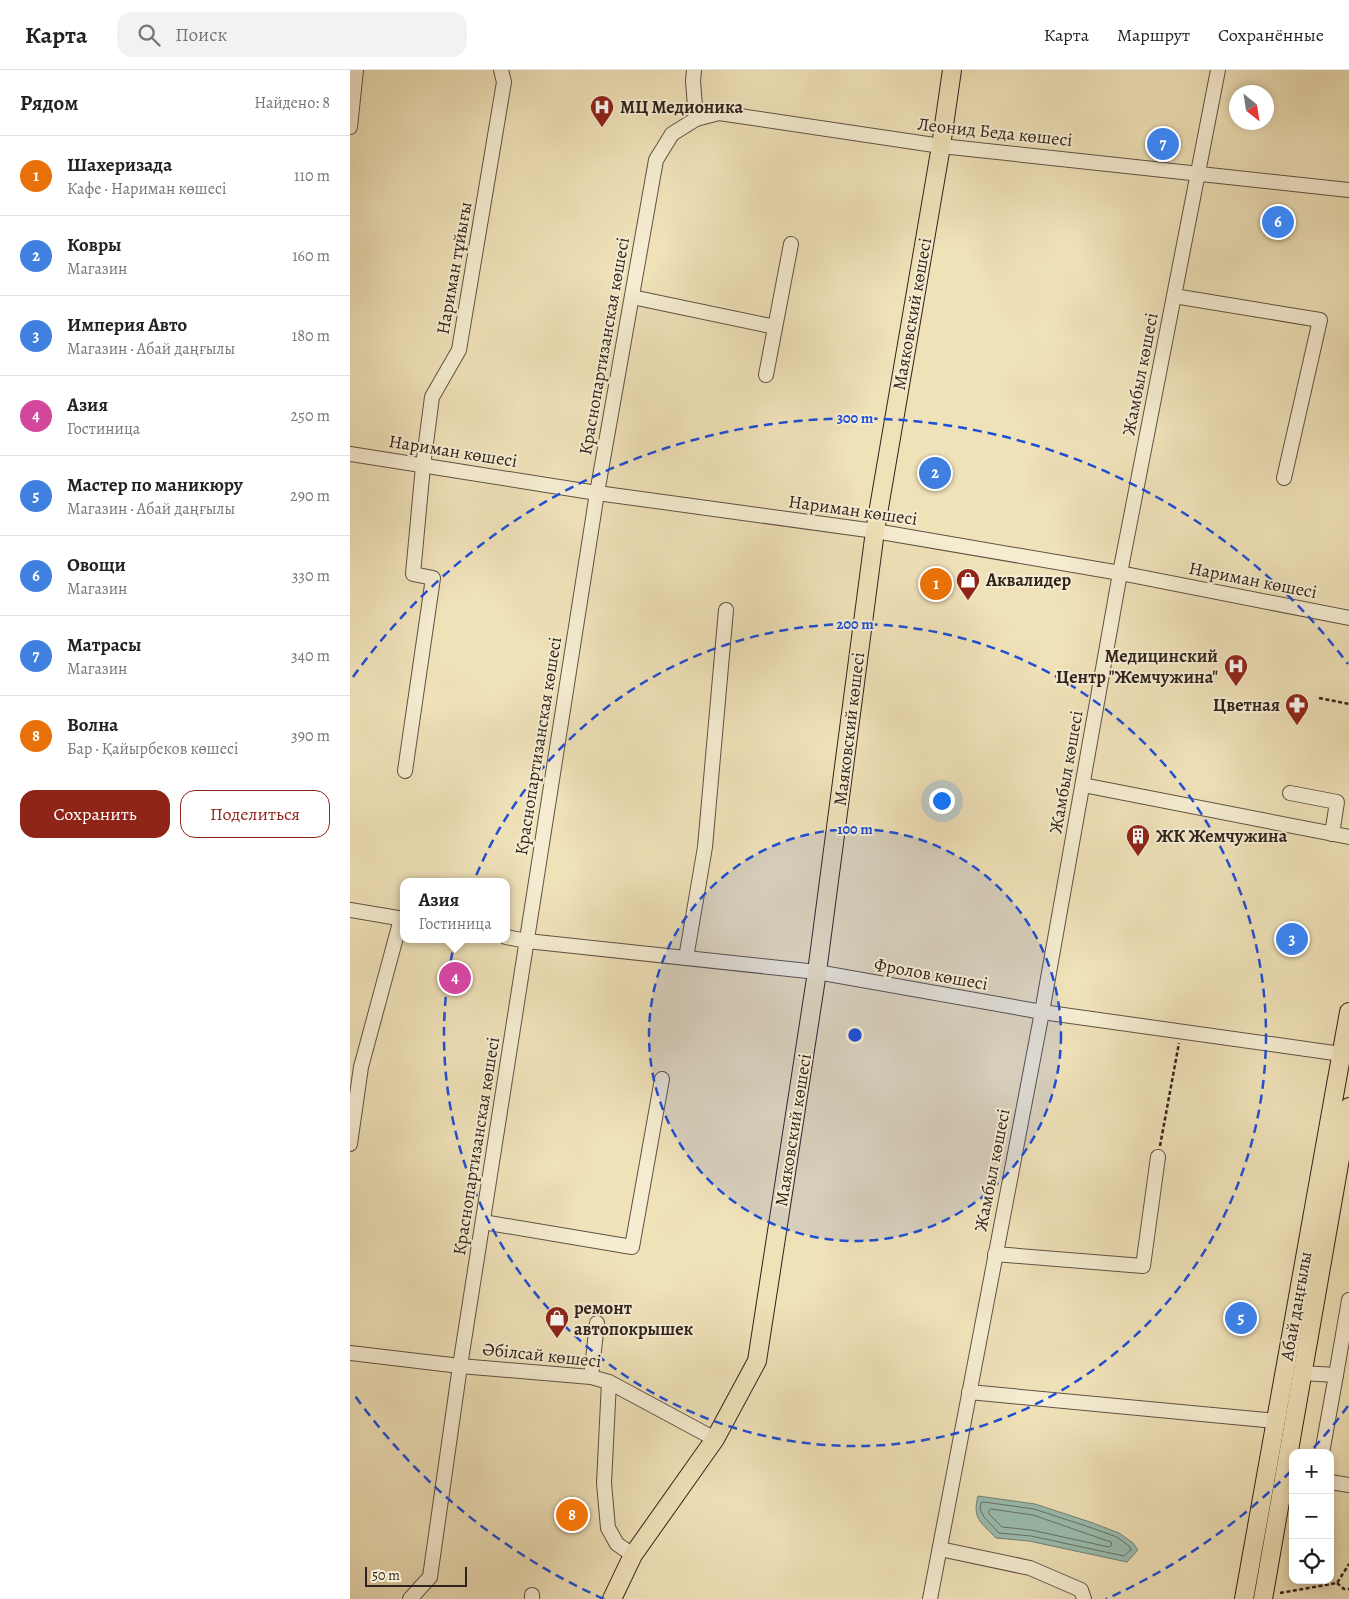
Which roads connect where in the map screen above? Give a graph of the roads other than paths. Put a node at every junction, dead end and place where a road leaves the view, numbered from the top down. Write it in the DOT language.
graph roads {
  1 [pos="356,70"];
  2 [pos="501,70"];
  3 [pos="694,70"];
  4 [pos="952,70"];
  5 [pos="1218,70"];
  6 [pos="696,119"];
  7 [pos="350,127"];
  8 [pos="941,146"];
  9 [pos="656,160"];
  10 [pos="1198,172"];
  11 [pos="1349,190"];
  12 [pos="791,244"];
  13 [pos="632,296"];
  14 [pos="1174,296"];
  15 [pos="775,327"];
  16 [pos="766,375"];
  17 [pos="350,454"];
  18 [pos="423,466"];
  19 [pos="1284,478"];
  20 [pos="597,493"];
  21 [pos="875,532"];
  22 [pos="1120,573"];
  23 [pos="726,610"];
  24 [pos="1349,618"];
  25 [pos="405,771"];
  26 [pos="1083,785"];
  27 [pos="1290,793"];
  28 [pos="1332,834"];
  29 [pos="1349,837"];
  30 [pos="350,910"];
  31 [pos="400,919"];
  32 [pos="400,926"];
  33 [pos="510,938"];
  34 [pos="527,941"];
  35 [pos="686,958"];
  36 [pos="817,972"];
  37 [pos="1042,1012"];
  38 [pos="1349,1012"];
  39 [pos="1345,1054"];
  40 [pos="662,1079"];
  41 [pos="1349,1107"];
  42 [pos="350,1144"];
  43 [pos="1158,1157"];
  44 [pos="483,1222"];
  45 [pos="995,1254"];
  46 [pos="1349,1300"];
  47 [pos="597,1322"];
  48 [pos="350,1353"];
  49 [pos="460,1366"];
  50 [pos="1302,1373"];
  51 [pos="1336,1375"];
  52 [pos="591,1377"];
  53 [pos="609,1382"];
  54 [pos="969,1392"];
  55 [pos="1276,1421"];
  56 [pos="715,1439"];
  57 [pos="1323,1449"];
  58 [pos="1334,1483"];
  59 [pos="1349,1485"];
  60 [pos="940,1549"];
  61 [pos="633,1555"];
  62 [pos="1264,1597"];
  63 [pos="410,1599"];
  64 [pos="612,1599"];
  65 [pos="930,1599"];
  66 [pos="1084,1599"];
  67 [pos="1244,1599"];
  1 -- 7 [label="street"];
  2 -- 18 [label="street, Нариман тұйығы"];
  3 -- 6 [label="street"];
  4 -- 8 [label="main road, Маяковский көшесі"];
  5 -- 10 [label="street, Жамбыл көшесі"];
  6 -- 8 [label="street, Леонид Беда көшесі"];
  6 -- 9 [label="street, Леонид Беда көшесі"];
  8 -- 10 [label="street, Леонид Беда көшесі"];
  8 -- 21 [label="main road, Маяковский көшесі"];
  9 -- 13 [label="street, Краснопартизанская көшесі"];
  10 -- 11 [label="street, Леонид Беда көшесі"];
  10 -- 14 [label="street, Жамбыл көшесі"];
  12 -- 15 [label="street"];
  13 -- 15 [label="street"];
  13 -- 20 [label="street, Краснопартизанская көшесі"];
  14 -- 19 [label="street"];
  14 -- 22 [label="street, Жамбыл көшесі"];
  15 -- 16 [label="street"];
  17 -- 18 [label="street, Нариман көшесі"];
  18 -- 20 [label="street, Нариман көшесі"];
  18 -- 25 [label="street, Нариман тұйығы"];
  20 -- 21 [label="street, Нариман көшесі"];
  20 -- 34 [label="street, Краснопартизанская көшесі"];
  21 -- 22 [label="street, Нариман көшесі"];
  21 -- 36 [label="main road, Маяковский көшесі"];
  22 -- 24 [label="street, Нариман көшесі"];
  22 -- 26 [label="street, Жамбыл көшесі"];
  23 -- 35 [label="street"];
  26 -- 28 [label="street"];
  26 -- 37 [label="street, Жамбыл көшесі"];
  27 -- 28 [label="street"];
  28 -- 29 [label="street"];
  30 -- 31 [label="street"];
  32 -- 42 [label="street"];
  33 -- 34 [label="street, Фролов көшесі"];
  34 -- 35 [label="street, Фролов көшесі"];
  34 -- 44 [label="street, Краснопартизанская көшесі"];
  35 -- 36 [label="street, Фролов көшесі"];
  36 -- 37 [label="street, Фролов көшесі"];
  36 -- 56 [label="main road, Маяковский көшесі"];
  37 -- 39 [label="street, Фролов көшесі"];
  37 -- 45 [label="street, Жамбыл көшесі"];
  38 -- 39 [label="main road, Абай даңғылы"];
  39 -- 55 [label="main road, Абай даңғылы"];
  40 -- 44 [label="street"];
  41 -- 50 [label="main road, Абай даңғылы"];
  43 -- 45 [label="street"];
  44 -- 49 [label="street, Краснопартизанская көшесі"];
  45 -- 54 [label="street, Жамбыл көшесі"];
  46 -- 51 [label="street"];
  47 -- 52 [label="street"];
  48 -- 49 [label="street, Әбілсай көшесі"];
  49 -- 52 [label="street, Әбілсай көшесі"];
  49 -- 63 [label="street, Краснопартизанская көшесі"];
  50 -- 51 [label="street"];
  50 -- 62 [label="main road, Абай даңғылы"];
  51 -- 57 [label="street"];
  52 -- 53 [label="street, Әбілсай көшесі"];
  53 -- 56 [label="street, Әбілсай көшесі"];
  53 -- 61 [label="street"];
  54 -- 55 [label="street"];
  54 -- 60 [label="street, Жамбыл көшесі"];
  55 -- 67 [label="main road, Абай даңғылы"];
  56 -- 61 [label="main road, Маяковский көшесі"];
  58 -- 59 [label="street"];
  60 -- 65 [label="street, Жамбыл көшесі"];
  60 -- 66 [label="street"];
  61 -- 64 [label="main road, Маяковский көшесі"];
}
